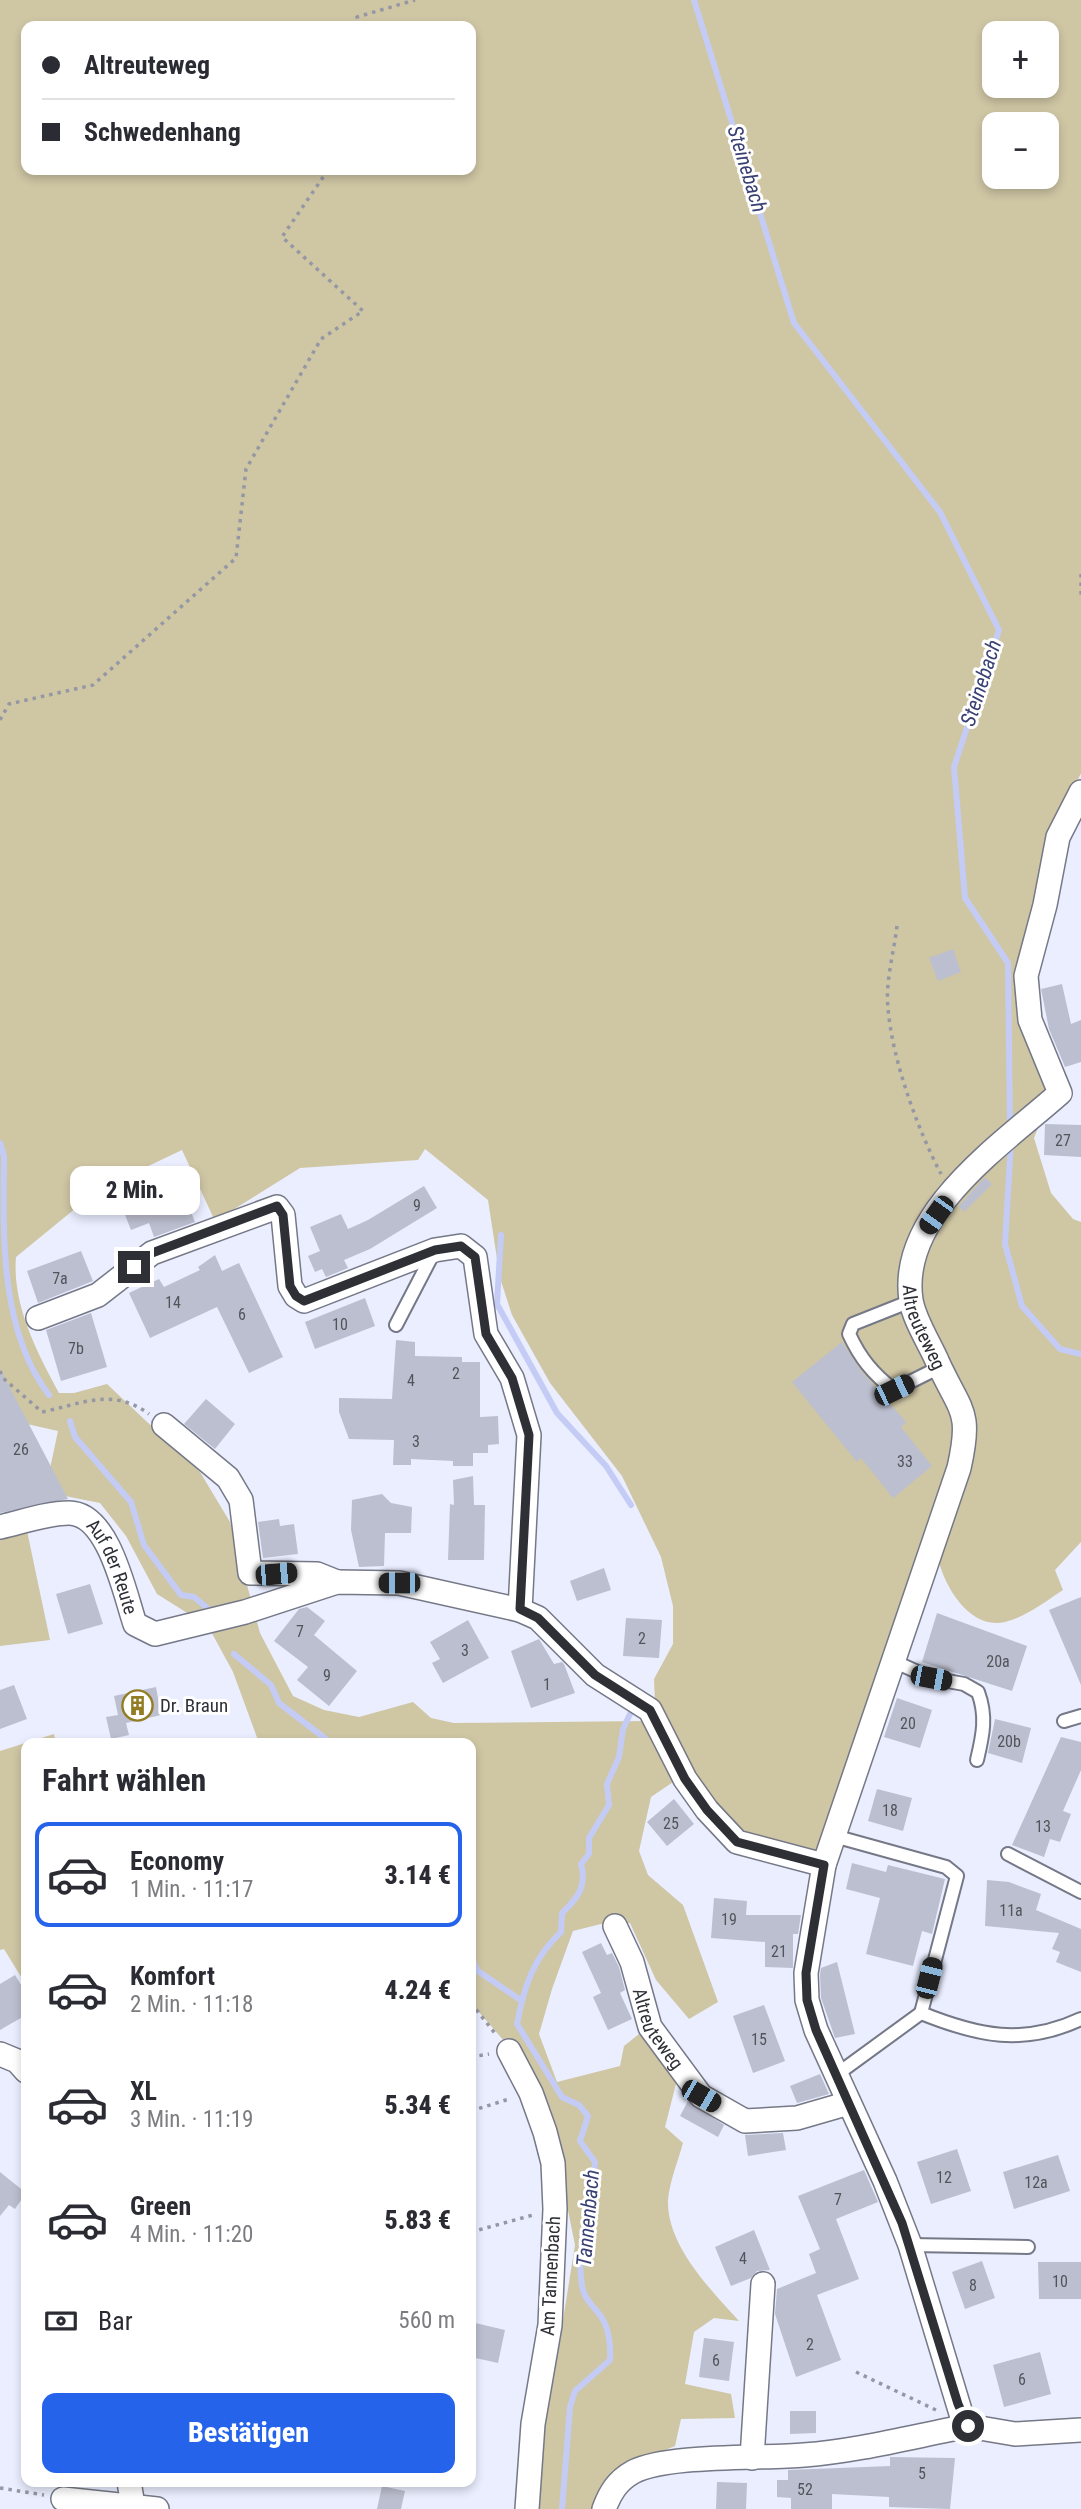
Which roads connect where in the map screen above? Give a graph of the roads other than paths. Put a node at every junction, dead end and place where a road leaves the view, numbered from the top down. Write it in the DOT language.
graph roads {
  1 [pos="1081,792"];
  2 [pos="1071,1091"];
  3 [pos="435,1250"];
  4 [pos="911,1301"];
  5 [pos="38,1318"];
  6 [pos="396,1325"];
  7 [pos="940,1367"];
  8 [pos="164,1426"];
  9 [pos="0,1527"];
  10 [pos="337,1583"];
  11 [pos="520,1609"];
  12 [pos="892,1661"];
  13 [pos="1081,1716"];
  14 [pos="1064,1721"];
  15 [pos="977,1760"];
  16 [pos="834,1836"];
  17 [pos="1008,1854"];
  18 [pos="824,1865"];
  19 [pos="1081,1892"];
  20 [pos="615,1926"];
  21 [pos="921,2014"];
  22 [pos="1081,2019"];
  23 [pos="509,2051"];
  24 [pos="836,2075"];
  25 [pos="849,2103"];
  26 [pos="910,2245"];
  27 [pos="1028,2247"];
  28 [pos="763,2284"];
  29 [pos="968,2426"];
  30 [pos="1081,2430"];
  31 [pos="752,2458"];
  32 [pos="130,2487"];
  33 [pos="63,2499"];
  34 [pos="133,2505"];
  35 [pos="157,2509"];
  36 [pos="527,2509"];
  37 [pos="604,2509"];
  1 -- 2 [label="street, Altreuteweg"];
  2 -- 4 [label="street, Altreuteweg"];
  3 -- 5 [label="street"];
  3 -- 6 [label="lane"];
  3 -- 11 [label="street"];
  4 -- 7 [label="street, Altreuteweg"];
  4 -- 7 [label="lane"];
  7 -- 12 [label="street, Altreuteweg"];
  8 -- 10 [label="street, Auf der Reute"];
  9 -- 10 [label="street, Auf der Reute"];
  10 -- 11 [label="street, Auf der Reute"];
  11 -- 18 [label="street, Auf der Reute"];
  12 -- 15 [label="lane"];
  12 -- 16 [label="street, Altreuteweg"];
  13 -- 14 [label="lane"];
  16 -- 18 [label="street, Altreuteweg"];
  16 -- 21 [label="lane"];
  17 -- 19 [label="lane"];
  18 -- 24 [label="street, Altreuteweg"];
  20 -- 25 [label="street, Altreuteweg"];
  21 -- 22 [label="lane"];
  21 -- 24 [label="lane"];
  23 -- 36 [label="street, Am Tannenbach"];
  24 -- 25 [label="street, Altreuteweg"];
  25 -- 26 [label="street, Altreuteweg"];
  26 -- 27 [label="lane"];
  26 -- 29 [label="street, Altreuteweg"];
  28 -- 31 [label="street"];
  29 -- 30 [label="street"];
  29 -- 31 [label="street"];
  31 -- 37 [label="street"];
  32 -- 34 [label="street"];
  33 -- 34 [label="street"];
  34 -- 35 [label="street"];
}
